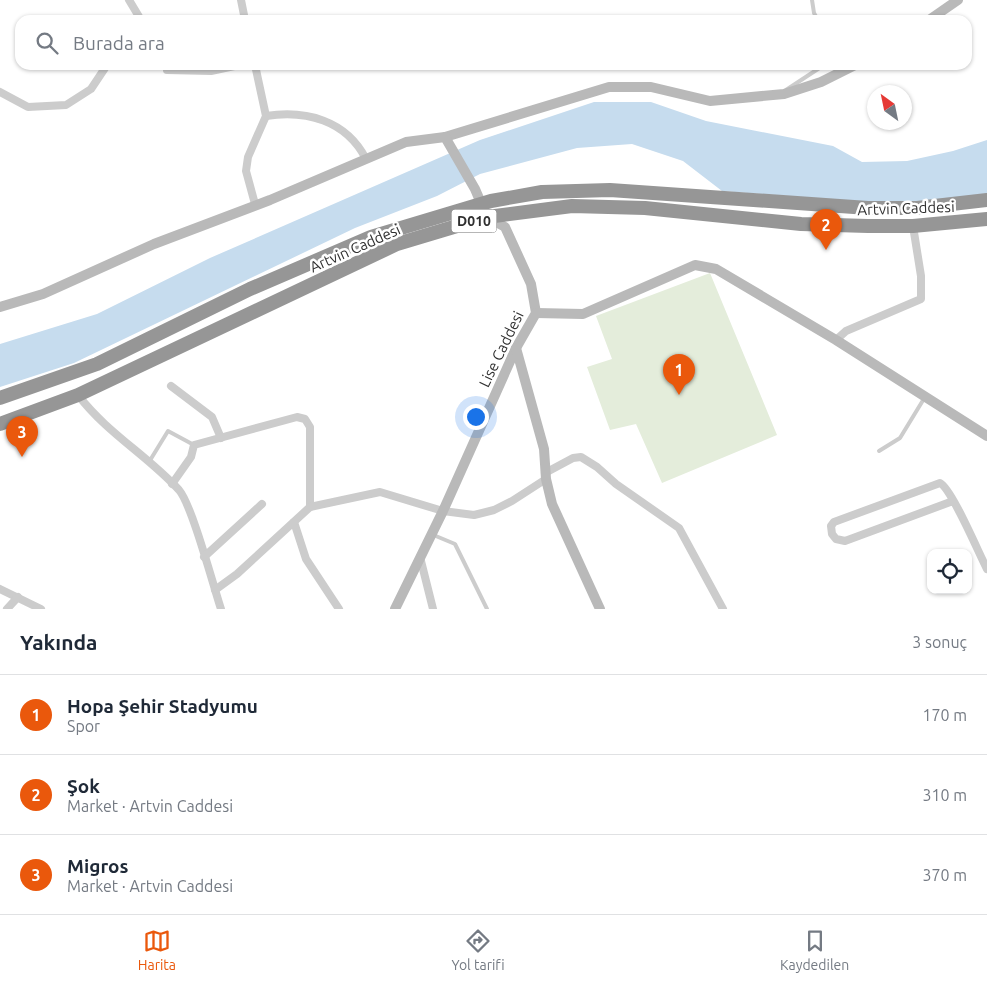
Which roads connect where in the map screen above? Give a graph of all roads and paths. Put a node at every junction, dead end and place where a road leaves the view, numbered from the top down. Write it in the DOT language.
graph roads {
  1 [pos="129,0"];
  2 [pos="241,0"];
  3 [pos="812,0"];
  4 [pos="958,0"];
  5 [pos="138,15"];
  6 [pos="244,15"];
  7 [pos="815,15"];
  8 [pos="936,15"];
  9 [pos="104,70"];
  10 [pos="167,70"];
  11 [pos="215,70"];
  12 [pos="256,70"];
  13 [pos="816,70"];
  14 [pos="845,70"];
  15 [pos="0,92"];
  16 [pos="784,94"];
  17 [pos="266,116"];
  18 [pos="445,137"];
  19 [pos="366,159"];
  20 [pos="987,200"];
  21 [pos="255,204"];
  22 [pos="484,210"];
  23 [pos="987,219"];
  24 [pos="912,226"];
  25 [pos="0,307"];
  26 [pos="536,313"];
  27 [pos="836,340"];
  28 [pos="516,348"];
  29 [pos="171,386"];
  30 [pos="78,395"];
  31 [pos="926,396"];
  32 [pos="0,398"];
  33 [pos="0,424"];
  34 [pos="987,436"];
  35 [pos="221,438"];
  36 [pos="194,445"];
  37 [pos="879,451"];
  38 [pos="148,463"];
  39 [pos="546,476"];
  40 [pos="172,484"];
  41 [pos="953,501"];
  42 [pos="262,504"];
  43 [pos="310,507"];
  44 [pos="443,511"];
  45 [pos="294,522"];
  46 [pos="431,534"];
  47 [pos="204,557"];
  48 [pos="420,557"];
  49 [pos="987,569"];
  50 [pos="0,589"];
  51 [pos="215,590"];
  52 [pos="18,597"];
  53 [pos="7,609"];
  54 [pos="41,609"];
  55 [pos="221,609"];
  56 [pos="339,609"];
  57 [pos="395,609"];
  58 [pos="432,609"];
  59 [pos="487,609"];
  60 [pos="600,609"];
  61 [pos="723,609"];
  1 -- 5 [label="street"];
  2 -- 6 [label="street"];
  3 -- 7 [label="lane"];
  4 -- 8 [label="street"];
  9 -- 15 [label="street"];
  10 -- 11 [label="street"];
  12 -- 17 [label="street"];
  13 -- 16 [label="lane"];
  14 -- 16 [label="street"];
  16 -- 18 [label="street"];
  17 -- 19 [label="street"];
  17 -- 21 [label="street"];
  18 -- 19 [label="street"];
  18 -- 22 [label="street"];
  19 -- 21 [label="street"];
  20 -- 22 [label="highway, Artvin Caddesi / D010"];
  21 -- 25 [label="street"];
  22 -- 24 [label="highway, Artvin Caddesi / D010"];
  22 -- 26 [label="street, Lise Caddesi"];
  22 -- 30 [label="highway, Artvin Caddesi / D010"];
  22 -- 32 [label="highway, Artvin Caddesi / D010"];
  23 -- 24 [label="highway, Artvin Caddesi / D010"];
  24 -- 27 [label="street"];
  26 -- 27 [label="street"];
  26 -- 28 [label="street, Lise Caddesi"];
  27 -- 31 [label="street"];
  28 -- 39 [label="street"];
  28 -- 44 [label="street, Lise Caddesi"];
  29 -- 35 [label="street"];
  30 -- 33 [label="highway, Artvin Caddesi / D010"];
  30 -- 38 [label="street"];
  31 -- 34 [label="street"];
  31 -- 37 [label="lane"];
  35 -- 36 [label="street"];
  35 -- 43 [label="street"];
  36 -- 38 [label="lane"];
  36 -- 40 [label="street"];
  38 -- 40 [label="street"];
  39 -- 44 [label="street"];
  39 -- 60 [label="street"];
  39 -- 61 [label="street"];
  40 -- 47 [label="street"];
  41 -- 41 [label="street"];
  41 -- 49 [label="street"];
  42 -- 47 [label="street"];
  43 -- 44 [label="street"];
  43 -- 45 [label="street"];
  44 -- 46 [label="street, Lise Caddesi"];
  45 -- 51 [label="street"];
  45 -- 56 [label="street"];
  46 -- 48 [label="street, Lise Caddesi"];
  46 -- 59 [label="lane"];
  47 -- 51 [label="street"];
  48 -- 57 [label="street, Lise Caddesi"];
  48 -- 58 [label="street"];
  50 -- 52 [label="street"];
  51 -- 55 [label="street"];
  52 -- 53 [label="street"];
  52 -- 54 [label="street"];
}
